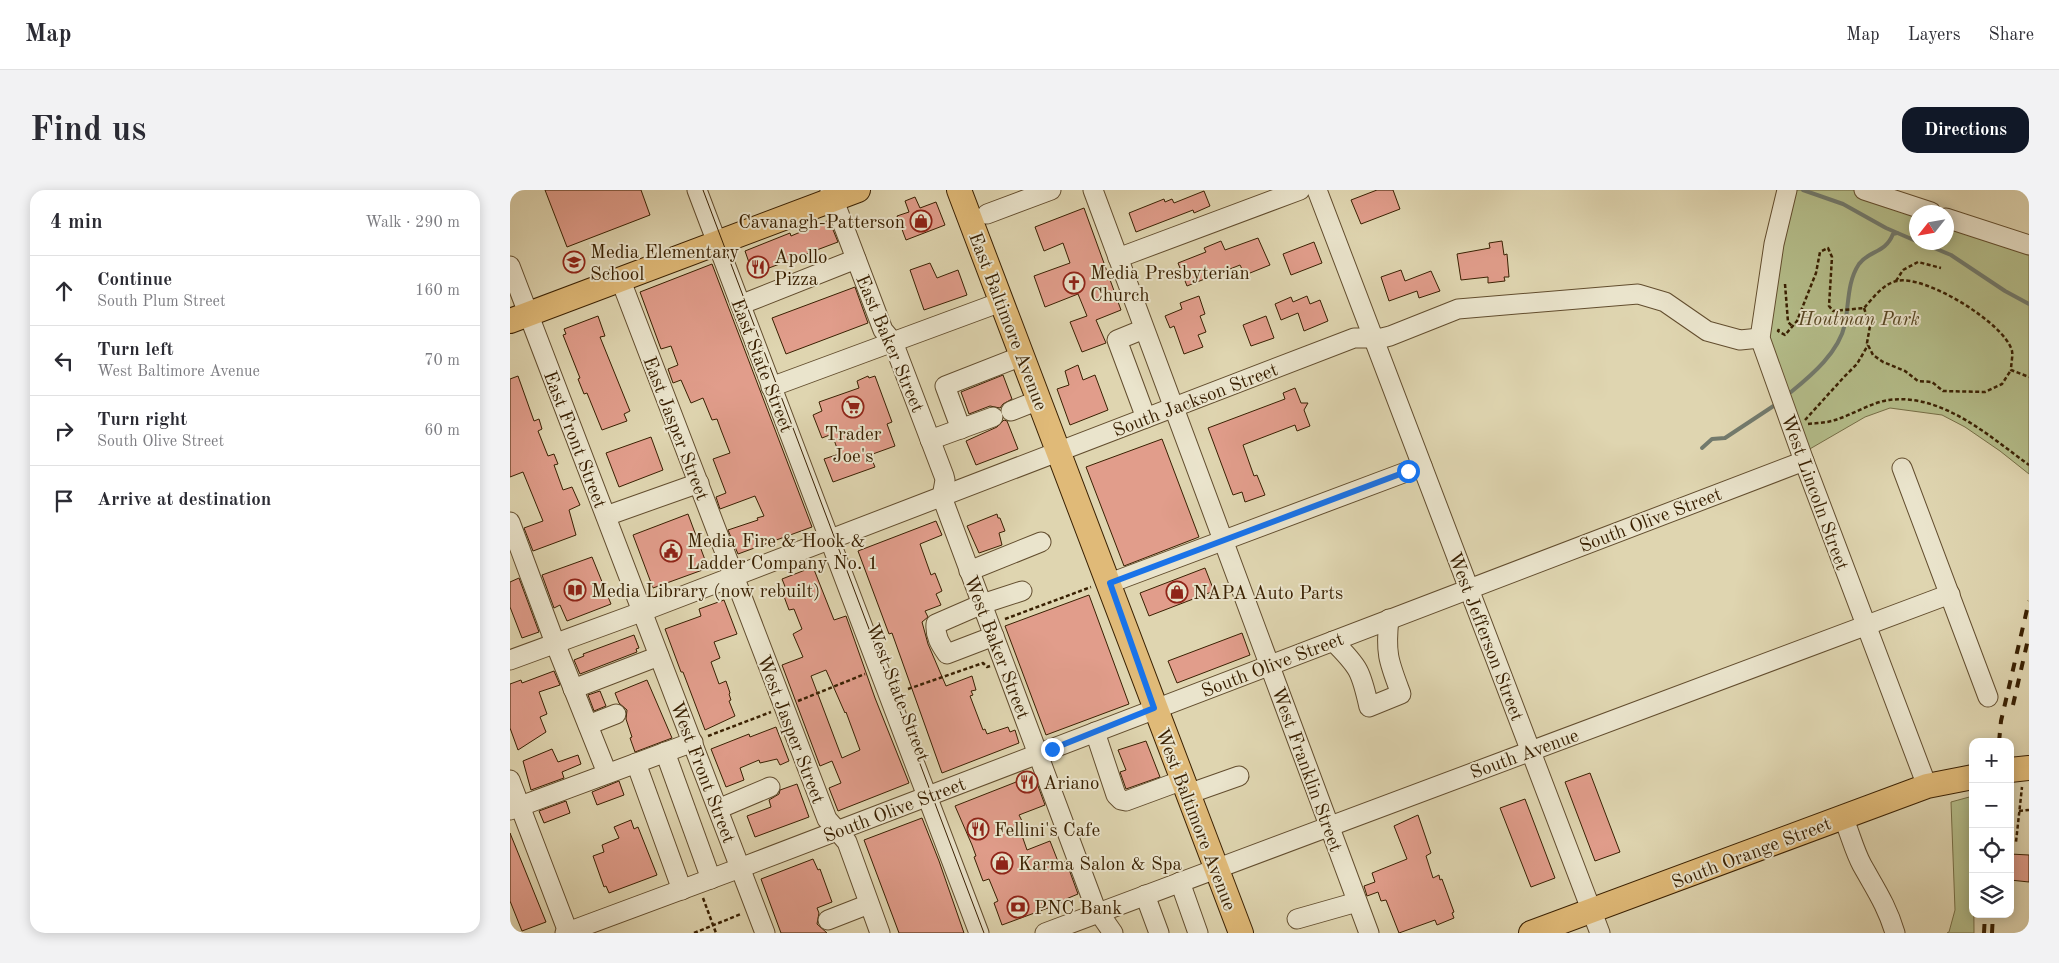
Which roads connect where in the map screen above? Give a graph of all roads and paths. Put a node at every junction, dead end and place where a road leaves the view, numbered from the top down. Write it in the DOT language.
graph roads {
  1 [pos="697,190"];
  2 [pos="708,190"];
  3 [pos="858,190"];
  4 [pos="959,190"];
  5 [pos="1050,190"];
  6 [pos="1093,190"];
  7 [pos="1300,190"];
  8 [pos="1317,190"];
  9 [pos="1787,190"];
  10 [pos="1864,190"];
  11 [pos="832,195"];
  12 [pos="1910,205"];
  13 [pos="987,214"];
  14 [pos="1954,221"];
  15 [pos="722,241"];
  16 [pos="2029,246"];
  17 [pos="1118,258"];
  18 [pos="856,259"];
  19 [pos="510,266"];
  20 [pos="1940,268"];
  21 [pos="621,280"];
  22 [pos="1896,281"];
  23 [pos="750,300"];
  24 [pos="1001,302"];
  25 [pos="1864,308"];
  26 [pos="519,318"];
  27 [pos="1144,329"];
  28 [pos="1768,333"];
  29 [pos="1374,339"];
  30 [pos="894,342"];
  31 [pos="1868,345"];
  32 [pos="1022,356"];
  33 [pos="2011,370"];
  34 [pos="2029,377"];
  35 [pos="776,385"];
  36 [pos="1039,400"];
  37 [pos="1174,407"];
  38 [pos="1012,411"];
  39 [pos="994,417"];
  40 [pos="1146,418"];
  41 [pos="961,429"];
  42 [pos="930,440"];
  43 [pos="1058,452"];
  44 [pos="1804,461"];
  45 [pos="2029,465"];
  46 [pos="1422,466"];
  47 [pos="1902,468"];
  48 [pos="699,483"];
  49 [pos="942,497"];
  50 [pos="606,516"];
  51 [pos="510,522"];
  52 [pos="834,538"];
  53 [pos="1223,539"];
  54 [pos="1041,542"];
  55 [pos="516,555"];
  56 [pos="969,571"];
  57 [pos="734,576"];
  58 [pos="1102,584"];
  59 [pos="1469,588"];
  60 [pos="1022,591"];
  61 [pos="1950,594"];
  62 [pos="982,604"];
  63 [pos="641,612"];
  64 [pos="1389,619"];
  65 [pos="1867,627"];
  66 [pos="998,628"];
  67 [pos="1333,641"];
  68 [pos="555,643"];
  69 [pos="659,656"];
  70 [pos="510,660"];
  71 [pos="991,665"];
  72 [pos="1270,665"];
  73 [pos="870,673"];
  74 [pos="573,689"];
  75 [pos="908,689"];
  76 [pos="1988,697"];
  77 [pos="795,702"];
  78 [pos="1154,708"];
  79 [pos="772,712"];
  80 [pos="616,714"];
  81 [pos="588,725"];
  82 [pos="1095,732"];
  83 [pos="693,742"];
  84 [pos="1531,750"];
  85 [pos="665,752"];
  86 [pos="1038,754"];
  87 [pos="636,763"];
  88 [pos="2019,773"];
  89 [pos="608,774"];
  90 [pos="1238,776"];
  91 [pos="1969,778"];
  92 [pos="510,780"];
  93 [pos="1927,786"];
  94 [pos="770,787"];
  95 [pos="1186,787"];
  96 [pos="932,795"];
  97 [pos="515,808"];
  98 [pos="718,809"];
  99 [pos="2029,810"];
  100 [pos="2019,811"];
  101 [pos="1843,817"];
  102 [pos="1328,826"];
  103 [pos="836,830"];
  104 [pos="2014,842"];
  105 [pos="740,868"];
  106 [pos="1216,868"];
  107 [pos="1180,882"];
  108 [pos="711,887"];
  109 [pos="682,890"];
  110 [pos="1145,895"];
  111 [pos="1358,902"];
  112 [pos="869,904"];
  113 [pos="738,906"];
  114 [pos="1592,910"];
  115 [pos="1098,913"];
  116 [pos="742,914"];
  117 [pos="1297,919"];
  118 [pos="744,920"];
  119 [pos="828,920"];
  120 [pos="713,925"];
  121 [pos="567,932"];
  122 [pos="694,933"];
  123 [pos="716,933"];
  124 [pos="764,933"];
  125 [pos="880,933"];
  126 [pos="979,933"];
  127 [pos="990,933"];
  128 [pos="1045,933"];
  129 [pos="1113,933"];
  130 [pos="1159,933"];
  131 [pos="1198,933"];
  132 [pos="1241,933"];
  133 [pos="1369,933"];
  134 [pos="1531,933"];
  135 [pos="1600,933"];
  136 [pos="1895,933"];
  1 -- 15 [label="street, East State Street"];
  2 -- 15 [label="street, East State Street"];
  3 -- 11 [label="main road"];
  4 -- 24 [label="main road, East Baltimore Avenue"];
  5 -- 13 [label="street"];
  6 -- 17 [label="street, West Franklin Street"];
  7 -- 17 [label="street"];
  8 -- 29 [label="street, West Jefferson Street"];
  9 -- 28 [label="street, West Lincoln Street"];
  10 -- 12 [label="street"];
  11 -- 15 [label="main road"];
  11 -- 18 [label="street, East Baker Street"];
  14 -- 16 [label="street"];
  15 -- 21 [label="main road"];
  15 -- 23 [label="street, East State Street"];
  15 -- 35 [label="street, East State Street"];
  17 -- 27 [label="street, West Franklin Street"];
  18 -- 23 [label="street"];
  18 -- 30 [label="street, East Baker Street"];
  19 -- 26 [label="street, East Front Street"];
  20 -- 22 [label="path"];
  21 -- 26 [label="main road"];
  21 -- 48 [label="street, East Jasper Street"];
  22 -- 25 [label="path"];
  22 -- 33 [label="path"];
  23 -- 35 [label="street, East State Street"];
  24 -- 30 [label="street"];
  24 -- 32 [label="main road, East Baltimore Avenue"];
  25 -- 28 [label="path"];
  25 -- 31 [label="path"];
  26 -- 50 [label="street, East Front Street"];
  27 -- 37 [label="street, West Franklin Street"];
  27 -- 40 [label="street"];
  28 -- 29 [label="street, South Jackson Street"];
  28 -- 44 [label="street, West Lincoln Street"];
  29 -- 37 [label="street, South Jackson Street"];
  29 -- 46 [label="street, West Jefferson Street"];
  30 -- 35 [label="street"];
  30 -- 42 [label="street, East Baker Street"];
  31 -- 33 [label="path"];
  31 -- 45 [label="path"];
  32 -- 36 [label="main road, East Baltimore Avenue"];
  32 -- 41 [label="street"];
  33 -- 34 [label="path"];
  35 -- 52 [label="street, East State Street"];
  36 -- 38 [label="street"];
  36 -- 43 [label="main road, East Baltimore Avenue"];
  37 -- 40 [label="street, South Jackson Street"];
  37 -- 53 [label="street, West Franklin Street"];
  39 -- 41 [label="street"];
  40 -- 43 [label="street, South Jackson Street"];
  41 -- 42 [label="street"];
  42 -- 49 [label="street, East Baker Street"];
  43 -- 49 [label="street, South Jackson Street"];
  43 -- 58 [label="main road, West Baltimore Avenue"];
  44 -- 59 [label="street, South Olive Street"];
  44 -- 65 [label="street, West Lincoln Street"];
  46 -- 53 [label="street"];
  46 -- 59 [label="street, West Jefferson Street"];
  47 -- 61 [label="street"];
  48 -- 50 [label="street"];
  48 -- 57 [label="street, East Jasper Street"];
  49 -- 52 [label="street, South Jackson Street"];
  49 -- 56 [label="street, West Baker Street"];
  50 -- 63 [label="street, East Front Street"];
  51 -- 55 [label="street"];
  52 -- 57 [label="street, South Jackson Street"];
  52 -- 96 [label="street, West State Street"];
  53 -- 58 [label="street"];
  53 -- 72 [label="street, West Franklin Street"];
  54 -- 56 [label="street"];
  55 -- 68 [label="street"];
  56 -- 62 [label="street, West Baker Street"];
  57 -- 63 [label="street, South Jackson Street"];
  57 -- 103 [label="street, West Jasper Street"];
  58 -- 66 [label="path"];
  58 -- 78 [label="main road, West Baltimore Avenue"];
  59 -- 64 [label="street, South Olive Street"];
  59 -- 84 [label="street, West Jefferson Street"];
  60 -- 62 [label="street"];
  61 -- 65 [label="street, South Avenue"];
  61 -- 76 [label="street"];
  62 -- 66 [label="street, West Baker Street"];
  62 -- 66 [label="street"];
  63 -- 68 [label="street, South Jackson Street"];
  63 -- 69 [label="street, West Front Street"];
  64 -- 67 [label="street, South Olive Street"];
  64 -- 67 [label="street"];
  65 -- 84 [label="street, South Avenue"];
  65 -- 93 [label="street, West Lincoln Street"];
  66 -- 86 [label="street, West Baker Street"];
  67 -- 72 [label="street, South Olive Street"];
  68 -- 70 [label="street, South Jackson Street"];
  68 -- 74 [label="street"];
  69 -- 74 [label="street"];
  69 -- 83 [label="street, West Front Street"];
  71 -- 75 [label="path"];
  72 -- 78 [label="street, South Olive Street"];
  72 -- 102 [label="street, West Franklin Street"];
  73 -- 77 [label="path"];
  74 -- 81 [label="street"];
  78 -- 82 [label="street, South Olive Street"];
  78 -- 95 [label="main road, West Baltimore Avenue"];
  79 -- 83 [label="path"];
  80 -- 81 [label="street"];
  81 -- 89 [label="street"];
  82 -- 86 [label="street, South Olive Street"];
  82 -- 95 [label="street"];
  83 -- 85 [label="street"];
  83 -- 98 [label="street, West Front Street"];
  84 -- 102 [label="street, South Avenue"];
  84 -- 114 [label="street, West Jefferson Street"];
  85 -- 87 [label="street"];
  85 -- 108 [label="street"];
  86 -- 96 [label="street, South Olive Street"];
  86 -- 115 [label="street, West Baker Street"];
  87 -- 89 [label="street"];
  87 -- 109 [label="street"];
  88 -- 100 [label="path"];
  89 -- 97 [label="street"];
  90 -- 95 [label="street"];
  91 -- 93 [label="main road, South Orange Street"];
  92 -- 97 [label="street"];
  93 -- 101 [label="main road, South Orange Street"];
  94 -- 98 [label="street"];
  95 -- 106 [label="main road, West Baltimore Avenue"];
  96 -- 103 [label="street, South Olive Street"];
  96 -- 126 [label="street, West State Street"];
  96 -- 127 [label="street, West State Street"];
  97 -- 121 [label="street"];
  98 -- 105 [label="street, West Front Street"];
  99 -- 100 [label="path"];
  100 -- 104 [label="path"];
  101 -- 114 [label="main road, South Orange Street"];
  101 -- 136 [label="street"];
  102 -- 106 [label="street, South Avenue"];
  102 -- 111 [label="street, West Franklin Street"];
  103 -- 105 [label="street, South Olive Street"];
  103 -- 112 [label="street, West Jasper Street"];
  105 -- 108 [label="street, South Olive Street"];
  105 -- 124 [label="street, West Front Street"];
  106 -- 107 [label="street, South Avenue"];
  106 -- 132 [label="main road, West Baltimore Avenue"];
  107 -- 110 [label="street, South Avenue"];
  107 -- 131 [label="street"];
  108 -- 109 [label="street, South Olive Street"];
  108 -- 120 [label="path"];
  109 -- 121 [label="street, South Olive Street"];
  110 -- 115 [label="street, South Avenue"];
  110 -- 130 [label="street"];
  111 -- 117 [label="street"];
  111 -- 133 [label="street, West Franklin Street"];
  112 -- 119 [label="street"];
  112 -- 125 [label="street, West Jasper Street"];
  113 -- 116 [label="path"];
  114 -- 134 [label="main road, South Orange Street"];
  114 -- 135 [label="street, West Jefferson Street"];
  115 -- 128 [label="street, South Avenue"];
  115 -- 129 [label="street, West Baker Street"];
  116 -- 118 [label="path"];
  116 -- 120 [label="path"];
  120 -- 122 [label="path"];
  120 -- 123 [label="path"];
}
